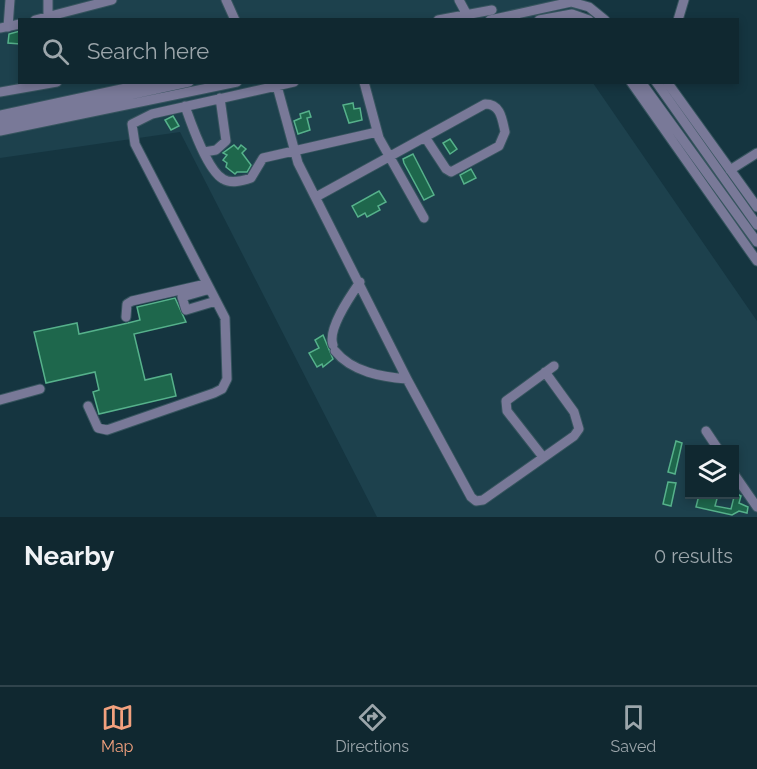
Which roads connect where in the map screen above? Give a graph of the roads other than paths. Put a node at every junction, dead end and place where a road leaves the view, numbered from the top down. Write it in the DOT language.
graph roads {
  1 [pos="10,0"];
  2 [pos="48,0"];
  3 [pos="107,0"];
  4 [pos="226,0"];
  5 [pos="459,0"];
  6 [pos="684,0"];
  7 [pos="590,3"];
  8 [pos="466,13"];
  9 [pos="491,15"];
  10 [pos="48,18"];
  11 [pos="234,18"];
  12 [pos="446,18"];
  13 [pos="550,18"];
  14 [pos="584,18"];
  15 [pos="587,18"];
  16 [pos="603,18"];
  17 [pos="679,18"];
  18 [pos="4,27"];
  19 [pos="44,84"];
  20 [pos="145,84"];
  21 [pos="180,84"];
  22 [pos="227,84"];
  23 [pos="286,84"];
  24 [pos="365,84"];
  25 [pos="632,84"];
  26 [pos="642,84"];
  27 [pos="657,84"];
  28 [pos="668,84"];
  29 [pos="277,86"];
  30 [pos="0,92"];
  31 [pos="220,99"];
  32 [pos="185,106"];
  33 [pos="0,115"];
  34 [pos="0,123"];
  35 [pos="0,131"];
  36 [pos="377,132"];
  37 [pos="425,137"];
  38 [pos="204,152"];
  39 [pos="294,152"];
  40 [pos="757,153"];
  41 [pos="390,158"];
  42 [pos="730,170"];
  43 [pos="316,197"];
  44 [pos="757,207"];
  45 [pos="424,218"];
  46 [pos="757,225"];
  47 [pos="757,242"];
  48 [pos="757,261"];
  49 [pos="360,282"];
  50 [pos="208,287"];
  51 [pos="216,301"];
  52 [pos="126,317"];
  53 [pos="554,366"];
  54 [pos="545,372"];
  55 [pos="407,379"];
  56 [pos="40,389"];
  57 [pos="0,400"];
  58 [pos="88,406"];
  59 [pos="706,431"];
  60 [pos="715,445"];
  61 [pos="543,457"];
  62 [pos="739,480"];
  63 [pos="757,507"];
  1 -- 18 [label="street"];
  2 -- 10 [label="street"];
  3 -- 10 [label="street"];
  4 -- 11 [label="street"];
  5 -- 8 [label="street"];
  6 -- 17 [label="street"];
  7 -- 9 [label="street"];
  7 -- 15 [label="street"];
  7 -- 16 [label="street"];
  8 -- 9 [label="street"];
  8 -- 12 [label="street"];
  13 -- 14 [label="street"];
  19 -- 30 [label="street"];
  20 -- 33 [label="street"];
  21 -- 34 [label="street"];
  22 -- 35 [label="street"];
  23 -- 29 [label="street"];
  24 -- 36 [label="street"];
  25 -- 48 [label="street"];
  26 -- 47 [label="street"];
  27 -- 46 [label="street"];
  28 -- 42 [label="street"];
  29 -- 31 [label="street"];
  29 -- 39 [label="street"];
  31 -- 32 [label="street"];
  31 -- 38 [label="street"];
  32 -- 38 [label="street"];
  32 -- 50 [label="street"];
  36 -- 39 [label="street"];
  36 -- 41 [label="street"];
  37 -- 37 [label="street"];
  37 -- 41 [label="street"];
  38 -- 39 [label="street"];
  39 -- 43 [label="street"];
  40 -- 42 [label="street"];
  41 -- 43 [label="street"];
  41 -- 45 [label="street"];
  42 -- 44 [label="street"];
  43 -- 49 [label="street"];
  49 -- 55 [label="street"];
  49 -- 55 [label="street"];
  50 -- 51 [label="street"];
  50 -- 51 [label="street"];
  50 -- 52 [label="street"];
  51 -- 58 [label="street"];
  53 -- 54 [label="street"];
  54 -- 61 [label="street"];
  54 -- 61 [label="street"];
  55 -- 61 [label="street"];
  56 -- 57 [label="street"];
  59 -- 60 [label="street"];
  62 -- 63 [label="street"];
}
